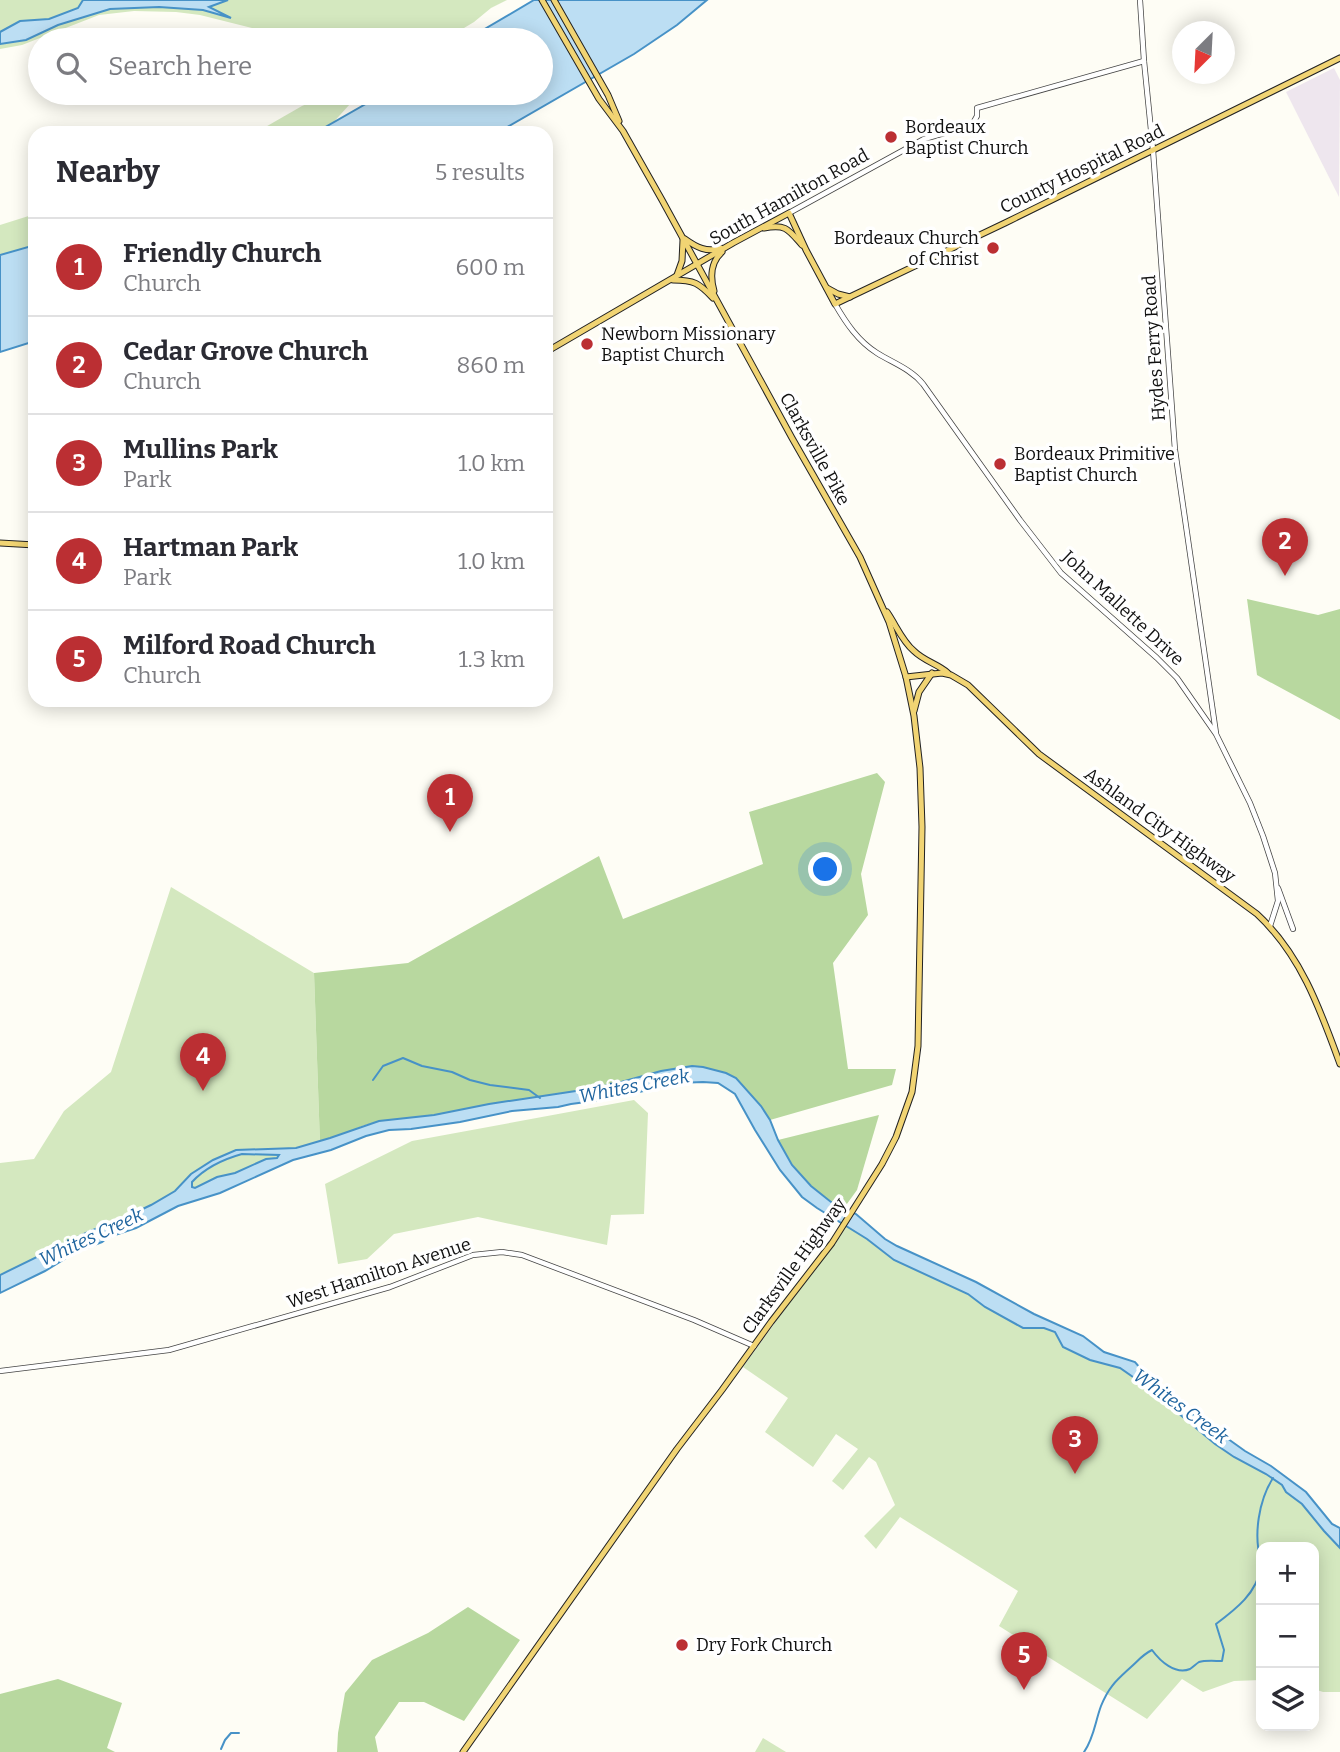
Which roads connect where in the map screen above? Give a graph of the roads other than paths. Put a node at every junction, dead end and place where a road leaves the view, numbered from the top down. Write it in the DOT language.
graph roads {
  1 [pos="542,0"];
  2 [pos="554,0"];
  3 [pos="1140,0"];
  4 [pos="1340,58"];
  5 [pos="1144,61"];
  6 [pos="623,131"];
  7 [pos="1153,150"];
  8 [pos="789,213"];
  9 [pos="758,229"];
  10 [pos="682,237"];
  11 [pos="730,245"];
  12 [pos="806,250"];
  13 [pos="697,264"];
  14 [pos="670,281"];
  15 [pos="826,287"];
  16 [pos="850,297"];
  17 [pos="718,302"];
  18 [pos="835,304"];
  19 [pos="553,348"];
  20 [pos="0,543"];
  21 [pos="28,545"];
  22 [pos="881,602"];
  23 [pos="932,673"];
  24 [pos="951,675"];
  25 [pos="906,677"];
  26 [pos="913,714"];
  27 [pos="1216,734"];
  28 [pos="1276,884"];
  29 [pos="1270,926"];
  30 [pos="1293,929"];
  31 [pos="1340,1064"];
  32 [pos="754,1346"];
  33 [pos="0,1371"];
  34 [pos="463,1752"];
  1 -- 6 [label="main road, Clarksville Pike"];
  2 -- 6 [label="main road, Clarksville Pike"];
  3 -- 5 [label="street, Hydes Ferry Road"];
  4 -- 7 [label="main road, County Hospital Road"];
  5 -- 7 [label="street, Hydes Ferry Road"];
  5 -- 8 [label="street, South Hamilton Road"];
  6 -- 10 [label="main road, Clarksville Pike"];
  7 -- 16 [label="main road, County Hospital Road"];
  7 -- 27 [label="street, Hydes Ferry Road"];
  8 -- 9 [label="main road, South Hamilton Road"];
  8 -- 12 [label="main road, John Mallette Drive"];
  9 -- 11 [label="main road, South Hamilton Road"];
  9 -- 12 [label="main road, John Mallette Drive"];
  10 -- 11 [label="main road"];
  10 -- 13 [label="main road, Clarksville Pike"];
  10 -- 14 [label="main road"];
  11 -- 13 [label="main road, South Hamilton Road"];
  11 -- 17 [label="main road"];
  12 -- 15 [label="main road, John Mallette Drive"];
  13 -- 14 [label="main road, South Hamilton Road"];
  13 -- 17 [label="main road, Clarksville Pike"];
  14 -- 17 [label="main road"];
  14 -- 19 [label="main road, South Hamilton Road"];
  15 -- 16 [label="main road"];
  15 -- 18 [label="main road, John Mallette Drive"];
  16 -- 18 [label="main road, County Hospital Road"];
  17 -- 22 [label="main road, Clarksville Pike"];
  18 -- 27 [label="street, John Mallette Drive"];
  20 -- 21 [label="main road"];
  22 -- 24 [label="main road, Ashland City Highway"];
  22 -- 25 [label="main road, Clarksville Pike"];
  23 -- 24 [label="main road"];
  23 -- 25 [label="main road"];
  23 -- 26 [label="main road"];
  24 -- 29 [label="main road, Ashland City Highway"];
  25 -- 26 [label="main road, Clarksville Highway"];
  26 -- 32 [label="main road, Clarksville Highway"];
  27 -- 28 [label="street"];
  28 -- 29 [label="street"];
  28 -- 30 [label="street"];
  29 -- 31 [label="main road, Ashland City Highway"];
  32 -- 33 [label="street, West Hamilton Avenue"];
  32 -- 34 [label="main road, Clarksville Highway"];
}
